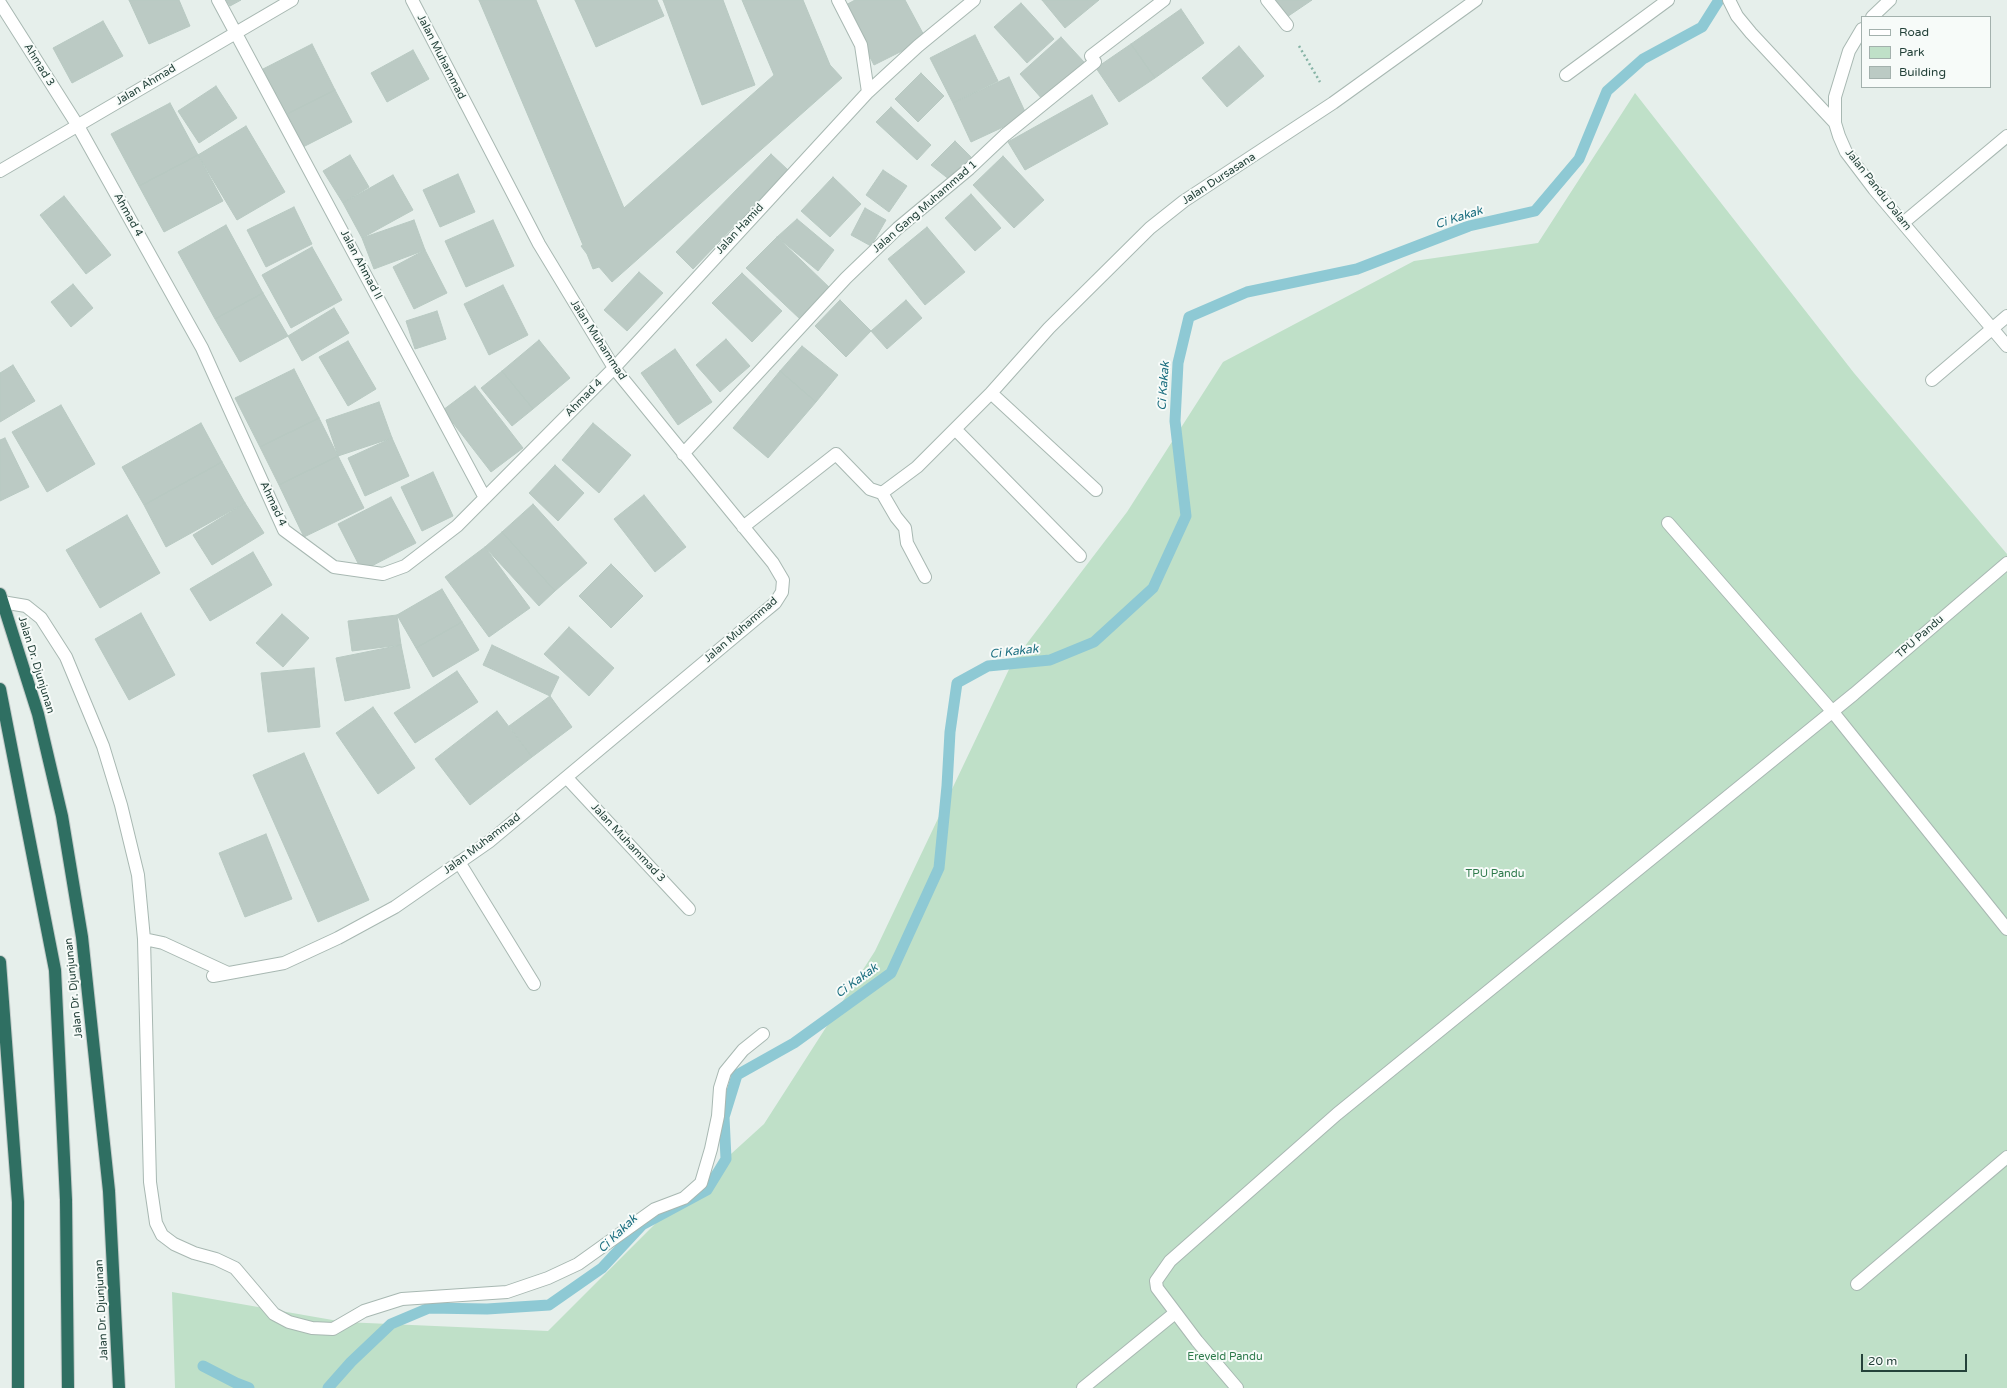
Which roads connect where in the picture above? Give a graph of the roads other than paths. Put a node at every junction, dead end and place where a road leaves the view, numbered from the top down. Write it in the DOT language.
graph roads {
  1 [pos="218,0"];
  2 [pos="292,0"];
  3 [pos="412,0"];
  4 [pos="838,0"];
  5 [pos="974,0"];
  6 [pos="1164,0"];
  7 [pos="1267,0"];
  8 [pos="1476,0"];
  9 [pos="1668,0"];
  10 [pos="1729,0"];
  11 [pos="1890,0"];
  12 [pos="0,3"];
  13 [pos="1873,16"];
  14 [pos="1287,25"];
  15 [pos="1861,31"];
  16 [pos="236,32"];
  17 [pos="1566,75"];
  18 [pos="868,92"];
  19 [pos="1835,123"];
  20 [pos="78,126"];
  21 [pos="2007,136"];
  22 [pos="0,171"];
  23 [pos="1903,223"];
  24 [pos="2007,316"];
  25 [pos="1992,330"];
  26 [pos="2007,346"];
  27 [pos="614,368"];
  28 [pos="1932,380"];
  29 [pos="991,393"];
  30 [pos="955,429"];
  31 [pos="683,454"];
  32 [pos="1096,490"];
  33 [pos="882,493"];
  34 [pos="485,498"];
  35 [pos="1668,523"];
  36 [pos="743,528"];
  37 [pos="1080,556"];
  38 [pos="2007,563"];
  39 [pos="925,577"];
  40 [pos="1,598"];
  41 [pos="0,689"];
  42 [pos="1832,711"];
  43 [pos="566,778"];
  44 [pos="459,862"];
  45 [pos="689,909"];
  46 [pos="2007,929"];
  47 [pos="144,940"];
  48 [pos="0,962"];
  49 [pos="228,973"];
  50 [pos="213,976"];
  51 [pos="534,984"];
  52 [pos="763,1034"];
  53 [pos="2007,1157"];
  54 [pos="1857,1284"];
  55 [pos="1174,1313"];
  56 [pos="18,1388"];
  57 [pos="68,1388"];
  58 [pos="119,1388"];
  59 [pos="1082,1388"];
  60 [pos="1237,1388"];
  1 -- 16 [label="street, Jalan Ahmad II"];
  2 -- 16 [label="street, Jalan Ahmad"];
  3 -- 27 [label="street, Jalan Muhammad"];
  4 -- 18 [label="street"];
  5 -- 18 [label="street, Jalan Hamid"];
  6 -- 31 [label="street, Jalan Gang Muhammad 1"];
  7 -- 14 [label="street"];
  8 -- 29 [label="street, Jalan Dursasana"];
  9 -- 17 [label="street"];
  10 -- 19 [label="street"];
  11 -- 13 [label="street"];
  12 -- 20 [label="street, Ahmad 3"];
  15 -- 19 [label="street, Jalan Pandu Dalam"];
  16 -- 20 [label="street, Jalan Ahmad"];
  16 -- 34 [label="street, Jalan Ahmad II"];
  18 -- 27 [label="street, Jalan Hamid"];
  19 -- 23 [label="street, Jalan Pandu Dalam"];
  20 -- 22 [label="street, Jalan Ahmad"];
  20 -- 34 [label="street, Ahmad 4"];
  21 -- 23 [label="street"];
  23 -- 25 [label="street, Jalan Pandu Dalam"];
  24 -- 25 [label="street"];
  25 -- 26 [label="street, Jalan Pandu Dalam"];
  25 -- 28 [label="street"];
  27 -- 31 [label="street, Jalan Muhammad"];
  27 -- 34 [label="street, Ahmad 4"];
  29 -- 30 [label="street, Jalan Dursasana"];
  29 -- 32 [label="street"];
  30 -- 33 [label="street, Jalan Dursasana"];
  30 -- 37 [label="street"];
  31 -- 36 [label="street, Jalan Muhammad"];
  33 -- 36 [label="street"];
  33 -- 39 [label="street"];
  35 -- 42 [label="street"];
  36 -- 43 [label="street, Jalan Muhammad"];
  38 -- 42 [label="street, TPU Pandu"];
  40 -- 47 [label="street"];
  40 -- 58 [label="highway, Jalan Dr. Djunjunan"];
  41 -- 57 [label="highway"];
  42 -- 46 [label="street"];
  42 -- 55 [label="street, TPU Pandu"];
  43 -- 44 [label="street, Jalan Muhammad"];
  43 -- 45 [label="street, Jalan Muhammad 3"];
  44 -- 49 [label="street, Jalan Muhammad"];
  44 -- 51 [label="street"];
  47 -- 49 [label="street"];
  47 -- 52 [label="street"];
  48 -- 56 [label="highway"];
  49 -- 50 [label="street, Jalan Muhammad"];
  53 -- 54 [label="street"];
  55 -- 59 [label="street"];
  55 -- 60 [label="street"];
}
